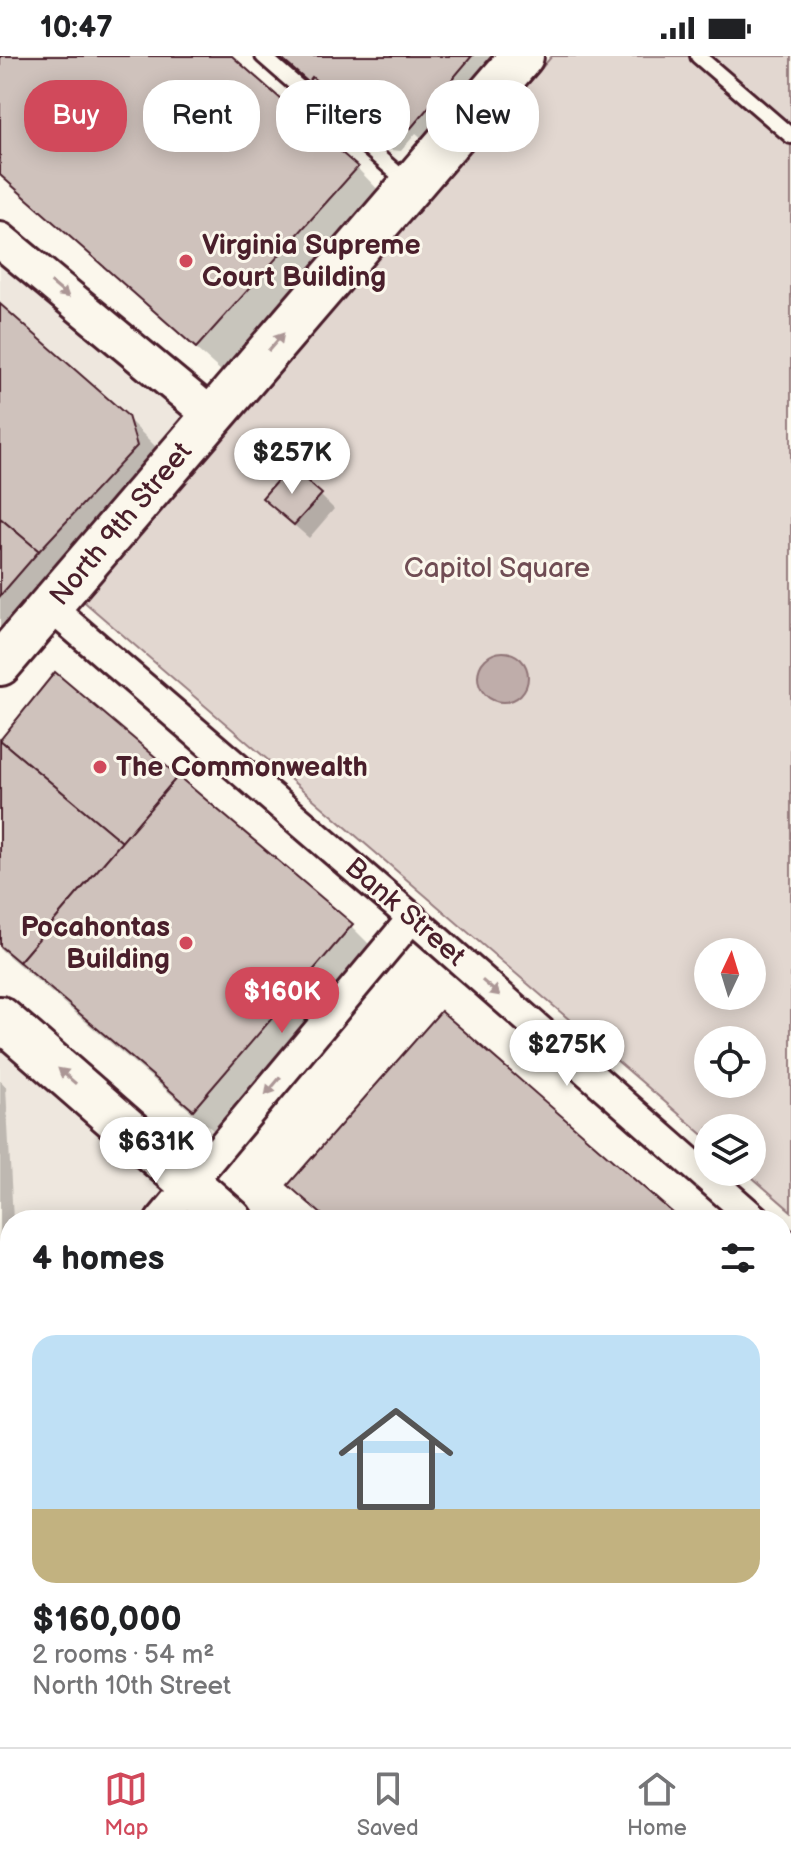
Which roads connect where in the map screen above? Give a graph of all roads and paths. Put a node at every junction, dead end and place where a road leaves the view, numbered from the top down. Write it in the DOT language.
graph roads {
  1 [pos="263,56"];
  2 [pos="522,56"];
  3 [pos="698,56"];
  4 [pos="791,136"];
  5 [pos="411,185"];
  6 [pos="0,240"];
  7 [pos="212,416"];
  8 [pos="50,607"];
  9 [pos="0,664"];
  10 [pos="412,918"];
  11 [pos="0,1018"];
  12 [pos="191,1185"];
  13 [pos="169,1210"];
  14 [pos="220,1210"];
  15 [pos="745,1210"];
  1 -- 5 [label="lane"];
  2 -- 5 [label="main road, North 9th Street"];
  3 -- 4 [label="lane"];
  7 -- 5 [label="main road, North 9th Street, one-way"];
  6 -- 7 [label="street, one-way"];
  7 -- 8 [label="main road, North 9th Street"];
  8 -- 9 [label="main road, North 9th Street"];
  8 -- 10 [label="street, Bank Street"];
  10 -- 12 [label="street, one-way"];
  10 -- 15 [label="street, Bank Street, one-way"];
  12 -- 11 [label="main road, one-way"];
  12 -- 13 [label="street"];
  12 -- 14 [label="main road"];
}
